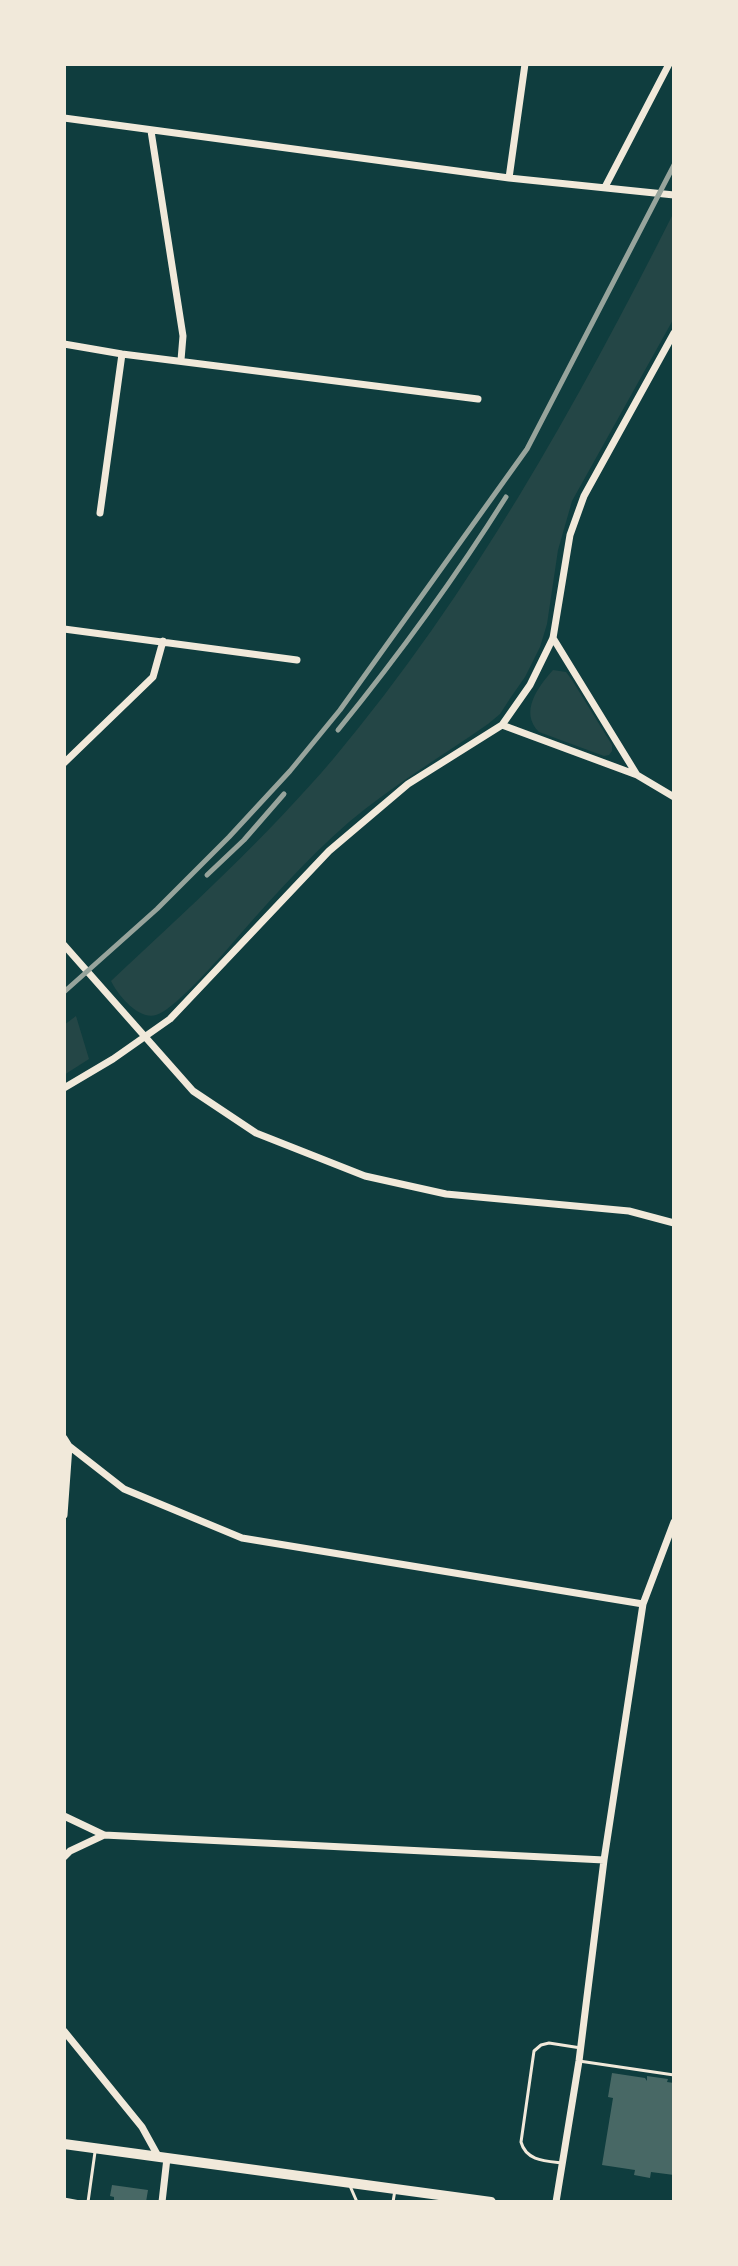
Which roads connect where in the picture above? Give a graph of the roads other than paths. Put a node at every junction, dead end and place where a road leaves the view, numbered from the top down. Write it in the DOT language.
graph roads {
  1 [pos="525,64"];
  2 [pos="669,64"];
  3 [pos="64,118"];
  4 [pos="151,131"];
  5 [pos="509,178"];
  6 [pos="605,187"];
  7 [pos="674,195"];
  8 [pos="674,333"];
  9 [pos="64,344"];
  10 [pos="122,354"];
  11 [pos="181,360"];
  12 [pos="478,399"];
  13 [pos="100,513"];
  14 [pos="64,629"];
  15 [pos="553,638"];
  16 [pos="163,641"];
  17 [pos="297,660"];
  18 [pos="502,725"];
  19 [pos="64,763"];
  20 [pos="637,775"];
  21 [pos="674,797"];
  22 [pos="64,945"];
  23 [pos="146,1037"];
  24 [pos="64,1088"];
  25 [pos="674,1223"];
  26 [pos="64,1438"];
  27 [pos="69,1446"];
  28 [pos="64,1515"];
  29 [pos="674,1522"];
  30 [pos="643,1604"];
  31 [pos="64,1816"];
  32 [pos="104,1835"];
  33 [pos="64,1857"];
  34 [pos="604,1860"];
  35 [pos="64,2031"];
  36 [pos="581,2048"];
  37 [pos="579,2061"];
  38 [pos="674,2075"];
  39 [pos="64,2144"];
  40 [pos="96,2148"];
  41 [pos="163,2157"];
  42 [pos="563,2163"];
  43 [pos="348,2183"];
  44 [pos="396,2189"];
  45 [pos="424,2198"];
  46 [pos="64,2199"];
  47 [pos="80,2202"];
  48 [pos="88,2202"];
  49 [pos="162,2202"];
  50 [pos="357,2202"];
  51 [pos="393,2202"];
  52 [pos="491,2202"];
  53 [pos="556,2202"];
  1 -- 5 [label="street"];
  2 -- 6 [label="street"];
  3 -- 4 [label="street"];
  4 -- 5 [label="street"];
  4 -- 11 [label="street"];
  5 -- 6 [label="street"];
  6 -- 7 [label="street"];
  8 -- 15 [label="street"];
  9 -- 10 [label="street"];
  10 -- 11 [label="street"];
  10 -- 13 [label="street"];
  11 -- 12 [label="street"];
  14 -- 16 [label="street"];
  15 -- 18 [label="street"];
  15 -- 20 [label="street"];
  16 -- 17 [label="street"];
  16 -- 19 [label="street"];
  18 -- 20 [label="street"];
  18 -- 23 [label="street"];
  20 -- 21 [label="street"];
  22 -- 23 [label="street"];
  23 -- 24 [label="street"];
  23 -- 25 [label="street"];
  26 -- 27 [label="street"];
  27 -- 28 [label="street"];
  27 -- 30 [label="street"];
  29 -- 30 [label="street"];
  30 -- 34 [label="street"];
  31 -- 32 [label="street"];
  32 -- 33 [label="street"];
  32 -- 34 [label="street"];
  34 -- 36 [label="street"];
  35 -- 41 [label="street"];
  36 -- 37 [label="street"];
  36 -- 42 [label="lane"];
  37 -- 38 [label="lane"];
  37 -- 42 [label="street"];
  39 -- 40 [label="main road"];
  40 -- 41 [label="main road"];
  40 -- 48 [label="lane"];
  41 -- 43 [label="main road"];
  41 -- 49 [label="street"];
  42 -- 53 [label="street"];
  43 -- 44 [label="main road"];
  43 -- 50 [label="lane"];
  44 -- 45 [label="main road"];
  44 -- 51 [label="lane"];
  45 -- 52 [label="main road"];
  46 -- 47 [label="lane"];
}
